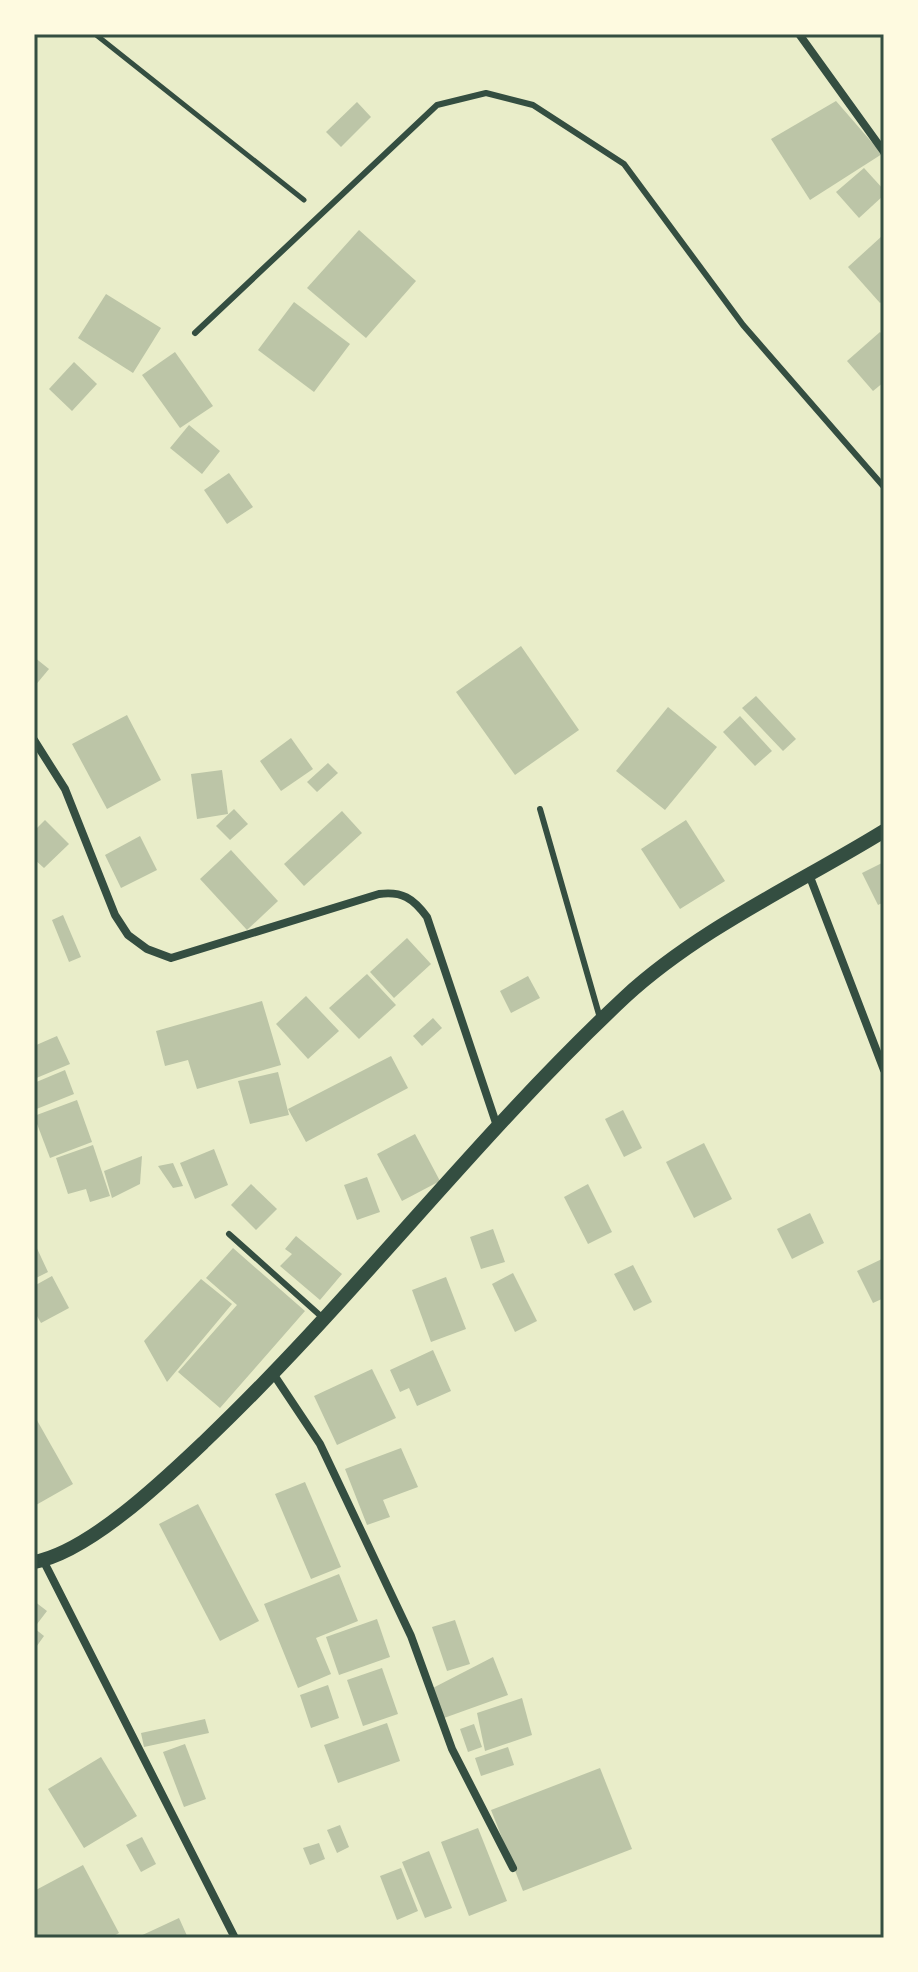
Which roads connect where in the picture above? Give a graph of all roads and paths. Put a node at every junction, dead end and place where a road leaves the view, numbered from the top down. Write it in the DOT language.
graph roads {
  1 [pos="95,34"];
  2 [pos="799,34"];
  3 [pos="884,152"];
  4 [pos="323,215"];
  5 [pos="195,333"];
  6 [pos="884,487"];
  7 [pos="34,740"];
  8 [pos="540,809"];
  9 [pos="884,831"];
  10 [pos="810,877"];
  11 [pos="601,1021"];
  12 [pos="884,1070"];
  13 [pos="499,1129"];
  14 [pos="229,1234"];
  15 [pos="326,1321"];
  16 [pos="274,1375"];
  17 [pos="38,1561"];
  18 [pos="513,1868"];
  19 [pos="235,1938"];
  1 -- 4 [label="path"];
  2 -- 3 [label="street"];
  4 -- 5 [label="lane"];
  4 -- 6 [label="lane"];
  7 -- 13 [label="street"];
  8 -- 11 [label="lane"];
  9 -- 10 [label="street"];
  10 -- 11 [label="street"];
  10 -- 12 [label="street"];
  11 -- 13 [label="street"];
  13 -- 15 [label="street"];
  14 -- 15 [label="lane"];
  15 -- 16 [label="street"];
  16 -- 17 [label="street"];
  16 -- 18 [label="street"];
  17 -- 19 [label="street"];
}
